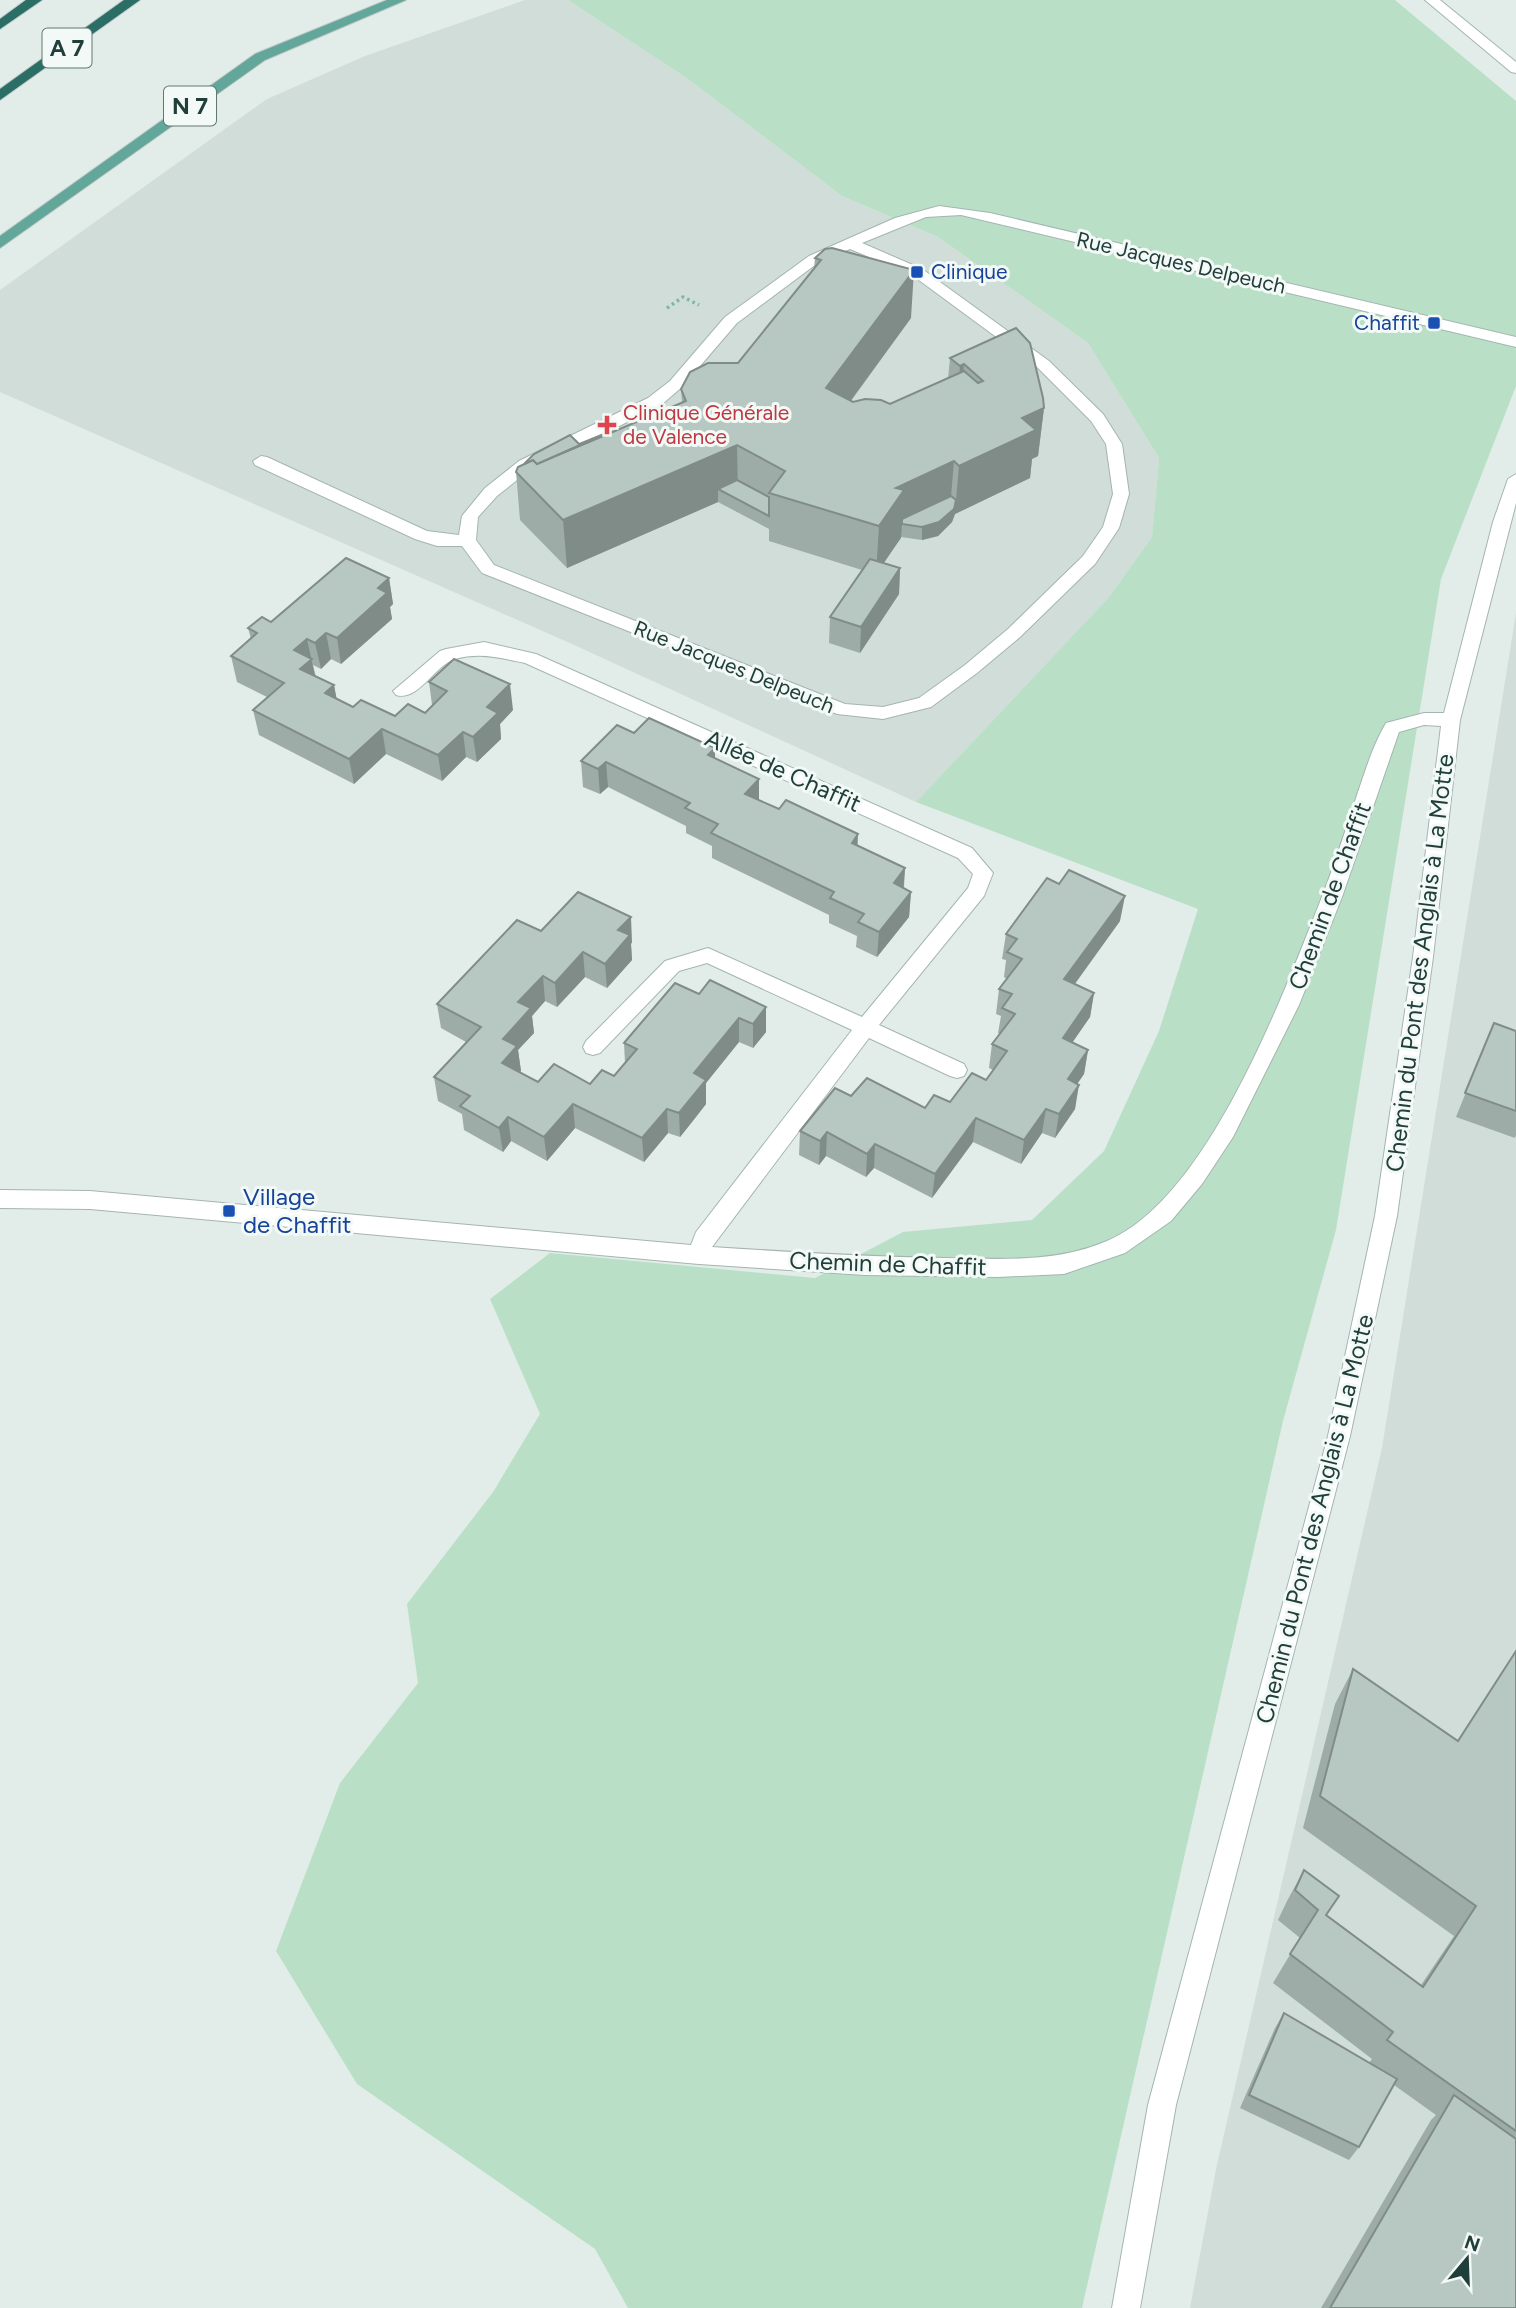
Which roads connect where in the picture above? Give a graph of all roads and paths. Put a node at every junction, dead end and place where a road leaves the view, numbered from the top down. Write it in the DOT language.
graph roads {
  1 [pos="35,0"];
  2 [pos="133,0"];
  3 [pos="399,0"];
  4 [pos="1432,0"];
  5 [pos="0,24"];
  6 [pos="1516,69"];
  7 [pos="0,96"];
  8 [pos="0,243"];
  9 [pos="849,243"];
  10 [pos="692,302"];
  11 [pos="667,309"];
  12 [pos="1516,342"];
  13 [pos="261,461"];
  14 [pos="1516,479"];
  15 [pos="467,541"];
  16 [pos="402,691"];
  17 [pos="1451,720"];
  18 [pos="867,1026"];
  19 [pos="593,1047"];
  20 [pos="957,1070"];
  21 [pos="0,1199"];
  22 [pos="699,1255"];
  23 [pos="1126,2308"];
  1 -- 5 [label="highway, A 7"];
  2 -- 7 [label="highway, A 7"];
  3 -- 8 [label="main road, N 7"];
  4 -- 6 [label="street"];
  9 -- 12 [label="street, Rue Jacques Delpeuch"];
  9 -- 15 [label="street, Rue Jacques Delpeuch"];
  9 -- 15 [label="street, Rue Jacques Delpeuch"];
  10 -- 11 [label="path"];
  13 -- 15 [label="street"];
  14 -- 17 [label="street, Chemin du Pont des Anglais à La Motte"];
  16 -- 18 [label="street, Allée de Chaffit"];
  17 -- 22 [label="street, Chemin de Chaffit"];
  17 -- 23 [label="street, Chemin du Pont des Anglais à La Motte"];
  18 -- 19 [label="street"];
  18 -- 20 [label="street"];
  18 -- 22 [label="street, Allée de Chaffit"];
  21 -- 22 [label="street, Chemin de Chaffit"];
}
